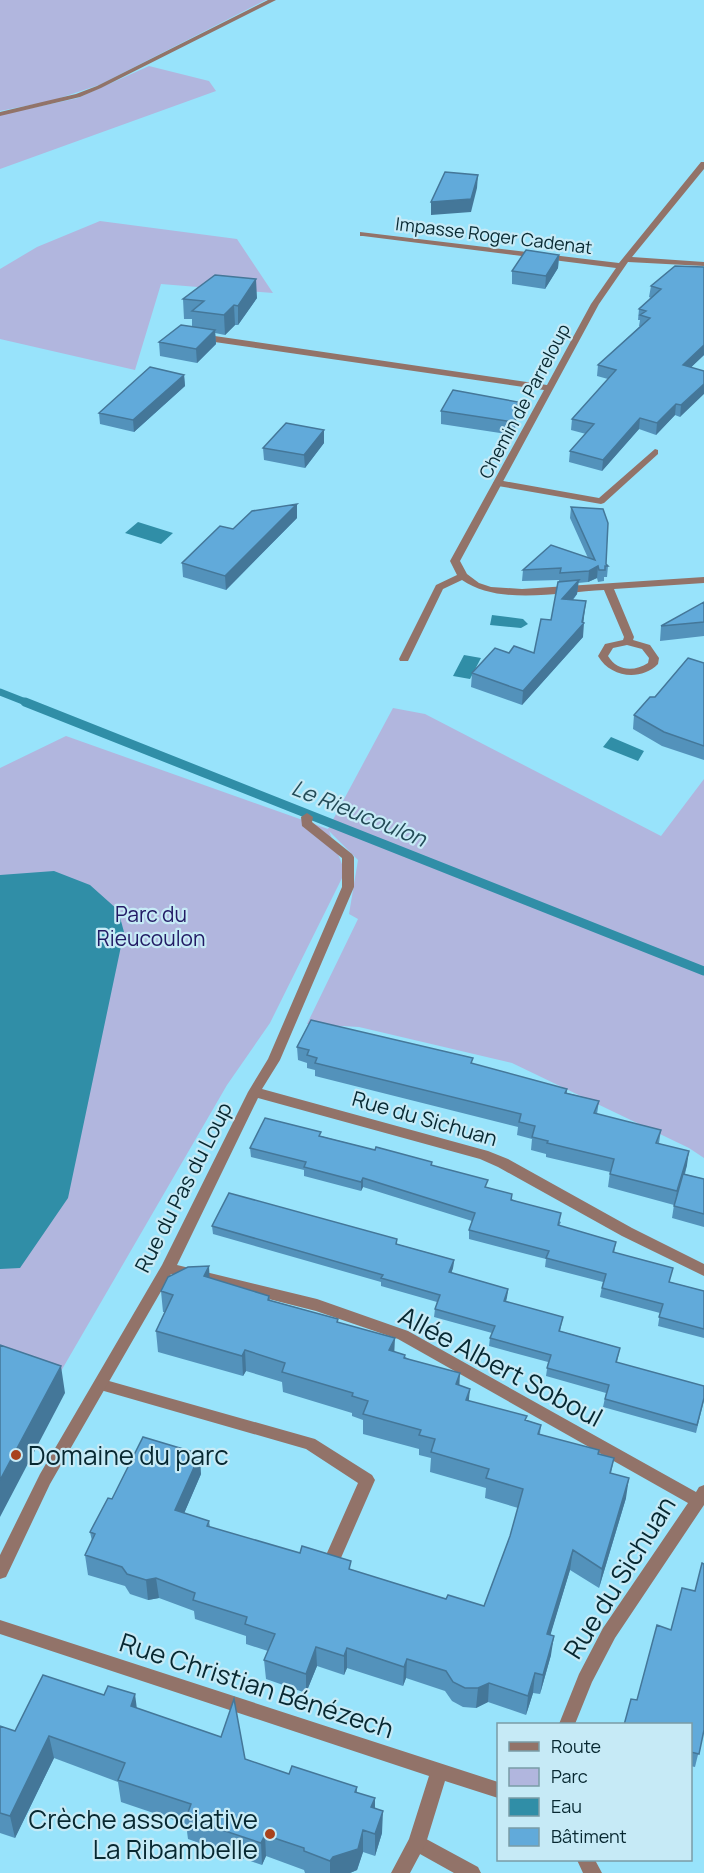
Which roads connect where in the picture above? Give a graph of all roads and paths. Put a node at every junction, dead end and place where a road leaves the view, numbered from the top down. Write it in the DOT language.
graph roads {
  1 [pos="273,0"];
  2 [pos="0,114"];
  3 [pos="704,164"];
  4 [pos="363,234"];
  5 [pos="624,262"];
  6 [pos="704,264"];
  7 [pos="195,336"];
  8 [pos="550,388"];
  9 [pos="655,452"];
  10 [pos="498,483"];
  11 [pos="463,576"];
  12 [pos="704,580"];
  13 [pos="608,587"];
  14 [pos="627,642"];
  15 [pos="404,659"];
  16 [pos="307,820"];
  17 [pos="254,1092"];
  18 [pos="168,1268"];
  19 [pos="704,1270"];
  20 [pos="102,1385"];
  21 [pos="701,1496"];
  22 [pos="331,1562"];
  23 [pos="0,1572"];
  24 [pos="0,1628"];
  25 [pos="568,1723"];
  26 [pos="439,1771"];
  27 [pos="497,1790"];
  28 [pos="417,1843"];
  29 [pos="461,1871"];
  30 [pos="400,1873"];
  1 -- 2 [label="street"];
  3 -- 5 [label="street, Chemin de Parreloup"];
  4 -- 5 [label="street, Impasse Roger Cadenat"];
  5 -- 6 [label="street, Impasse Roger Cadenat"];
  5 -- 8 [label="street, Chemin de Parreloup"];
  7 -- 8 [label="street"];
  8 -- 10 [label="street, Chemin de Parreloup"];
  9 -- 10 [label="street"];
  10 -- 11 [label="street, Chemin de Parreloup"];
  11 -- 13 [label="street"];
  11 -- 15 [label="street"];
  12 -- 13 [label="street"];
  13 -- 14 [label="street"];
  14 -- 14 [label="street"];
  16 -- 17 [label="street, Rue du Pas du Loup"];
  17 -- 18 [label="street, Rue du Pas du Loup"];
  17 -- 19 [label="street, Rue du Sichuan"];
  18 -- 20 [label="street, Rue du Pas du Loup"];
  18 -- 21 [label="street, Allée Albert Soboul"];
  20 -- 22 [label="street"];
  20 -- 23 [label="street, Rue du Pas du Loup"];
  21 -- 25 [label="street, Rue du Sichuan"];
  24 -- 26 [label="street, Rue Christian Bénézech"];
  26 -- 27 [label="street, Rue Christian Bénézech"];
  26 -- 28 [label="street"];
  28 -- 29 [label="street"];
  28 -- 30 [label="street"];
}
